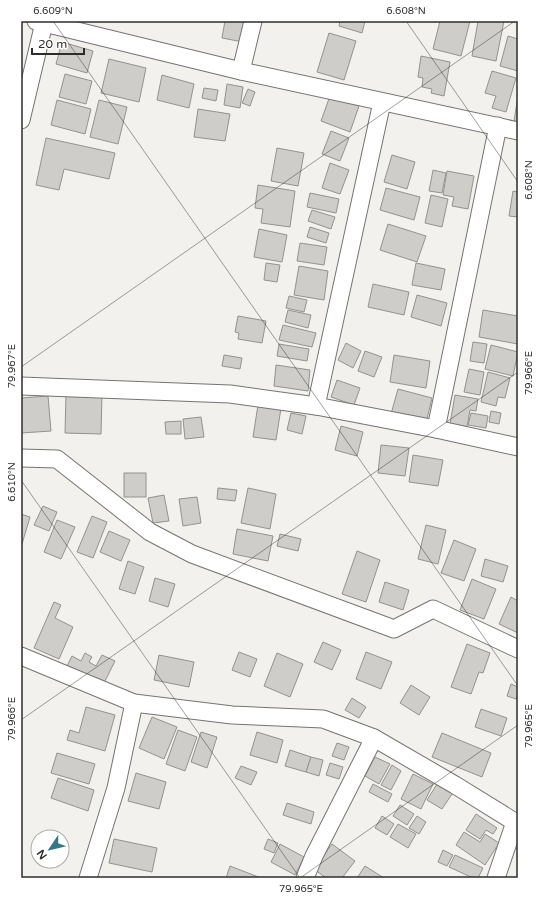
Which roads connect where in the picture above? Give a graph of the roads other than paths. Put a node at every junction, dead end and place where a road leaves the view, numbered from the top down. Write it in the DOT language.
graph roads {
  1 [pos="253,21"];
  2 [pos="40,22"];
  3 [pos="241,71"];
  4 [pos="382,102"];
  5 [pos="21,120"];
  6 [pos="498,126"];
  7 [pos="518,131"];
  8 [pos="21,386"];
  9 [pos="316,406"];
  10 [pos="436,429"];
  11 [pos="518,446"];
  12 [pos="21,458"];
  13 [pos="518,649"];
  14 [pos="21,656"];
  15 [pos="134,703"];
  16 [pos="374,738"];
  17 [pos="517,823"];
  18 [pos="88,878"];
  19 [pos="305,878"];
  20 [pos="496,878"];
  1 -- 3 [label="street"];
  2 -- 3 [label="street"];
  2 -- 5 [label="street"];
  3 -- 4 [label="street"];
  4 -- 6 [label="street"];
  4 -- 9 [label="street"];
  6 -- 7 [label="street"];
  6 -- 10 [label="street"];
  8 -- 9 [label="street"];
  9 -- 10 [label="street"];
  10 -- 11 [label="street"];
  12 -- 13 [label="street"];
  14 -- 15 [label="street"];
  15 -- 16 [label="street"];
  15 -- 18 [label="street"];
  16 -- 17 [label="street"];
  16 -- 19 [label="street"];
  17 -- 20 [label="street"];
}
